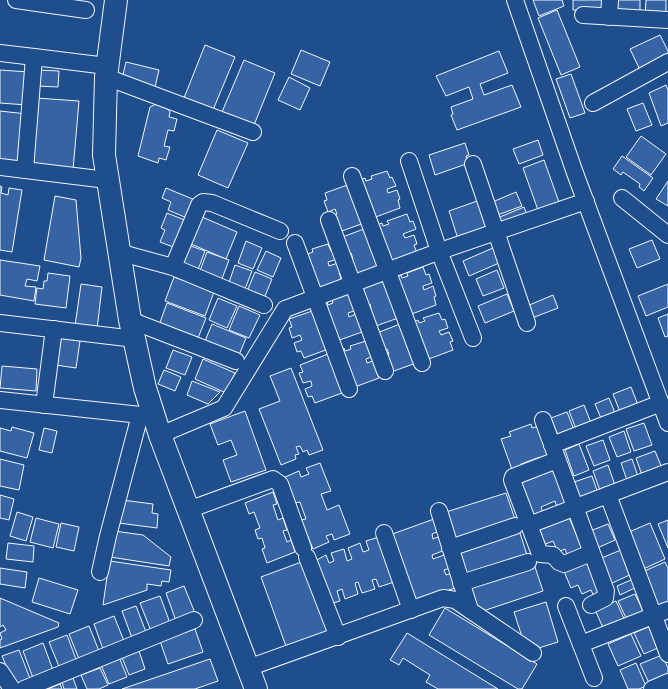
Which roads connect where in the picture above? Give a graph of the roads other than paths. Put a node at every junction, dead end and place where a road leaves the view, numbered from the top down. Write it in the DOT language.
graph roads {
  1 [pos="16,0"];
  2 [pos="116,0"];
  3 [pos="515,0"];
  4 [pos="610,0"];
  5 [pos="86,10"];
  6 [pos="583,15"];
  7 [pos="609,16"];
  8 [pos="668,20"];
  9 [pos="0,53"];
  10 [pos="34,57"];
  11 [pos="668,62"];
  12 [pos="106,72"];
  13 [pos="594,103"];
  14 [pos="254,132"];
  15 [pos="409,160"];
  16 [pos="472,164"];
  17 [pos="0,167"];
  18 [pos="25,170"];
  19 [pos="352,176"];
  20 [pos="107,180"];
  21 [pos="622,198"];
  22 [pos="586,201"];
  23 [pos="329,220"];
  24 [pos="280,231"];
  25 [pos="494,232"];
  26 [pos="668,235"];
  27 [pos="295,243"];
  28 [pos="439,251"];
  29 [pos="118,252"];
  30 [pos="173,267"];
  31 [pos="387,270"];
  32 [pos="351,284"];
  33 [pos="315,297"];
  34 [pos="264,305"];
  35 [pos="0,323"];
  36 [pos="526,323"];
  37 [pos="54,329"];
  38 [pos="133,329"];
  39 [pos="473,338"];
  40 [pos="236,361"];
  41 [pos="422,364"];
  42 [pos="385,371"];
  43 [pos="349,389"];
  44 [pos="0,400"];
  45 [pos="661,403"];
  46 [pos="44,405"];
  47 [pos="543,420"];
  48 [pos="151,422"];
  49 [pos="668,423"];
  50 [pos="555,453"];
  51 [pos="668,472"];
  52 [pos="608,495"];
  53 [pos="574,508"];
  54 [pos="188,510"];
  55 [pos="439,511"];
  56 [pos="522,526"];
  57 [pos="384,533"];
  58 [pos="450,548"];
  59 [pos="591,553"];
  60 [pos="528,562"];
  61 [pos="100,572"];
  62 [pos="461,583"];
  63 [pos="591,605"];
  64 [pos="566,606"];
  65 [pos="411,610"];
  66 [pos="470,610"];
  67 [pos="661,613"];
  68 [pos="194,620"];
  69 [pos="338,637"];
  70 [pos="581,644"];
  71 [pos="533,653"];
  72 [pos="668,654"];
  73 [pos="248,668"];
  74 [pos="0,672"];
  75 [pos="594,678"];
  76 [pos="668,682"];
  77 [pos="12,689"];
  78 [pos="24,689"];
  79 [pos="256,689"];
  80 [pos="652,689"];
  1 -- 5 [label="street"];
  2 -- 12 [label="street"];
  3 -- 22 [label="street"];
  4 -- 7 [label="street"];
  6 -- 7 [label="street"];
  7 -- 8 [label="street"];
  9 -- 10 [label="street"];
  10 -- 12 [label="street"];
  10 -- 18 [label="street"];
  11 -- 13 [label="street"];
  12 -- 14 [label="street"];
  12 -- 20 [label="street"];
  15 -- 28 [label="street"];
  16 -- 25 [label="street"];
  17 -- 18 [label="street"];
  18 -- 20 [label="street"];
  19 -- 31 [label="street"];
  20 -- 29 [label="street"];
  21 -- 26 [label="street"];
  22 -- 25 [label="street"];
  22 -- 45 [label="street"];
  23 -- 32 [label="street"];
  24 -- 30 [label="street"];
  25 -- 28 [label="street"];
  25 -- 36 [label="street"];
  27 -- 33 [label="street"];
  28 -- 31 [label="street"];
  28 -- 39 [label="street"];
  29 -- 30 [label="street"];
  29 -- 38 [label="street"];
  30 -- 34 [label="street"];
  31 -- 32 [label="street"];
  31 -- 41 [label="street"];
  32 -- 33 [label="street"];
  32 -- 42 [label="street"];
  33 -- 43 [label="street"];
  33 -- 48 [label="street"];
  35 -- 37 [label="street"];
  37 -- 38 [label="street"];
  37 -- 46 [label="street"];
  38 -- 40 [label="street"];
  38 -- 48 [label="street"];
  44 -- 46 [label="street"];
  45 -- 49 [label="street"];
  45 -- 50 [label="street"];
  46 -- 48 [label="street"];
  47 -- 50 [label="street"];
  48 -- 54 [label="street"];
  48 -- 61 [label="street"];
  50 -- 53 [label="street"];
  50 -- 56 [label="street"];
  51 -- 52 [label="street"];
  52 -- 53 [label="street"];
  52 -- 67 [label="street"];
  53 -- 56 [label="street"];
  53 -- 59 [label="street"];
  54 -- 69 [label="street"];
  54 -- 73 [label="street"];
  55 -- 58 [label="street"];
  56 -- 58 [label="street"];
  56 -- 59 [label="street"];
  57 -- 65 [label="street"];
  58 -- 62 [label="street"];
  59 -- 63 [label="street"];
  60 -- 62 [label="street"];
  62 -- 66 [label="street"];
  64 -- 70 [label="street"];
  65 -- 66 [label="street"];
  65 -- 69 [label="street"];
  66 -- 71 [label="street"];
  67 -- 70 [label="street"];
  67 -- 72 [label="street"];
  68 -- 78 [label="street"];
  69 -- 73 [label="street"];
  70 -- 75 [label="street"];
  73 -- 79 [label="street"];
  74 -- 77 [label="street"];
  76 -- 80 [label="street"];
}
